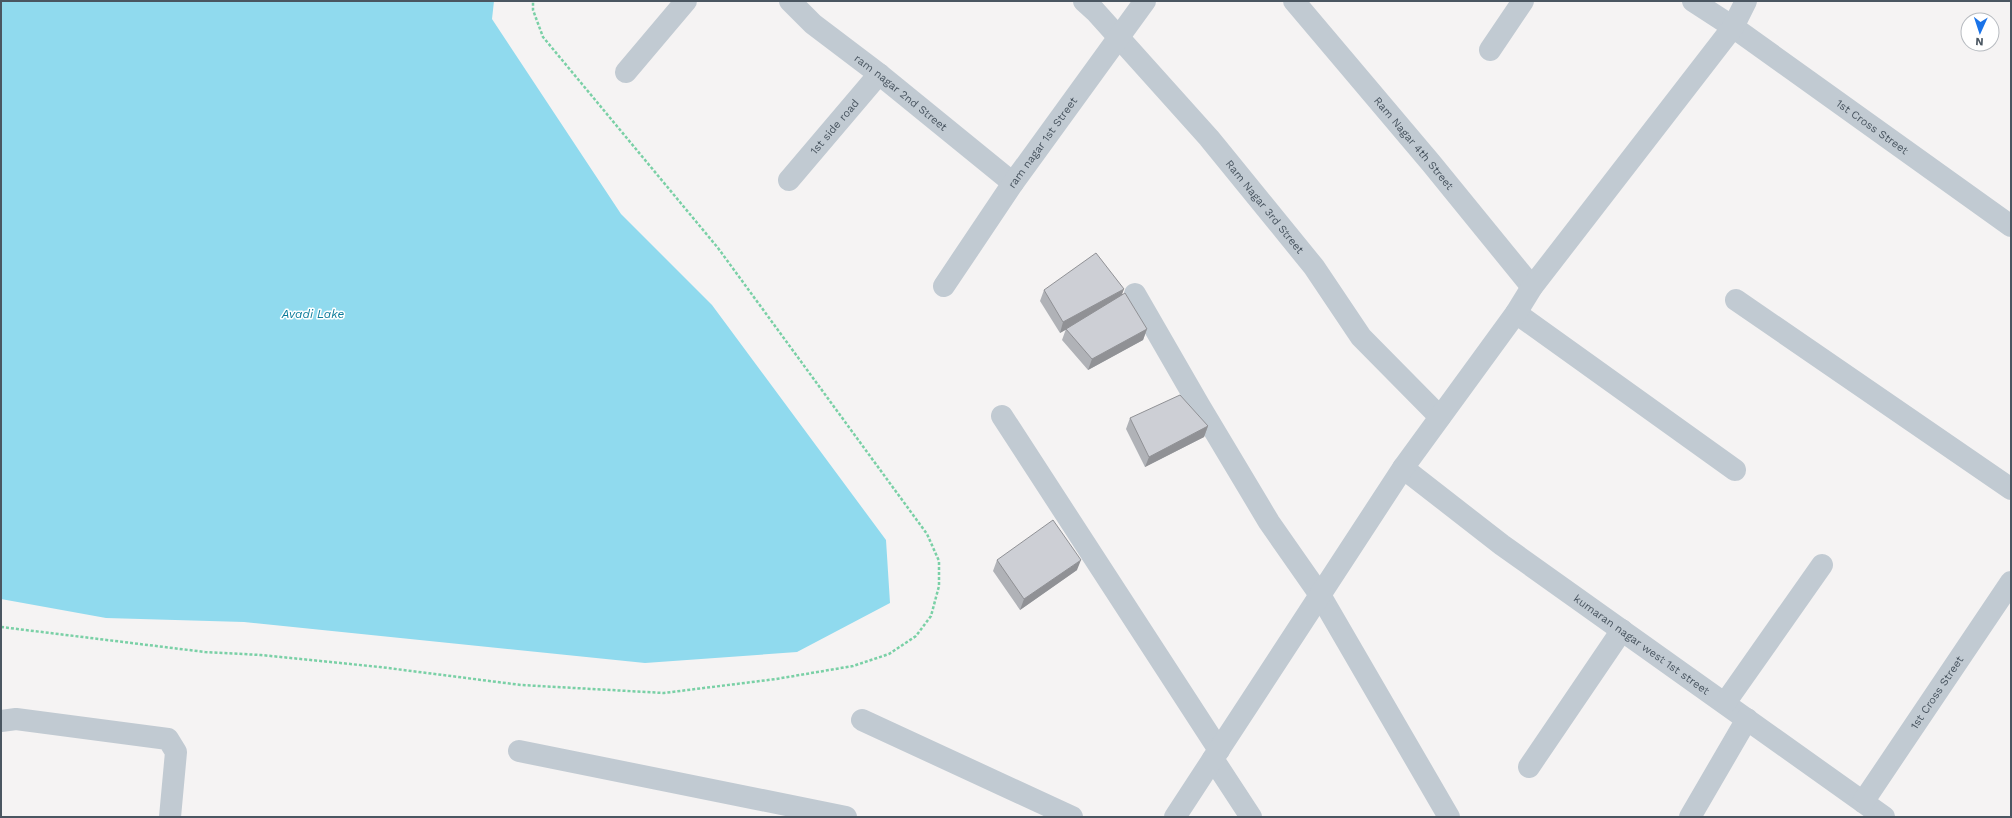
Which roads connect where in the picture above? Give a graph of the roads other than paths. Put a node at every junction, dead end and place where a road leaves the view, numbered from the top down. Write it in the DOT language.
graph roads {
  1 [pos="686,1"];
  2 [pos="790,1"];
  3 [pos="1084,1"];
  4 [pos="1145,1"];
  5 [pos="1294,1"];
  6 [pos="1523,1"];
  7 [pos="1693,1"];
  8 [pos="1746,1"];
  9 [pos="1734,27"];
  10 [pos="1118,37"];
  11 [pos="1490,50"];
  12 [pos="626,72"];
  13 [pos="879,74"];
  14 [pos="789,180"];
  15 [pos="1013,183"];
  16 [pos="2011,226"];
  17 [pos="944,286"];
  18 [pos="1532,287"];
  19 [pos="1135,294"];
  20 [pos="1736,300"];
  21 [pos="1516,313"];
  22 [pos="1002,416"];
  23 [pos="1440,417"];
  24 [pos="1403,468"];
  25 [pos="1735,470"];
  26 [pos="2011,489"];
  27 [pos="1822,565"];
  28 [pos="2011,582"];
  29 [pos="1320,595"];
  30 [pos="1622,630"];
  31 [pos="1724,703"];
  32 [pos="1747,719"];
  33 [pos="862,720"];
  34 [pos="1,721"];
  35 [pos="519,751"];
  36 [pos="1216,754"];
  37 [pos="1529,767"];
  38 [pos="1863,802"];
  39 [pos="170,817"];
  40 [pos="846,817"];
  41 [pos="1072,817"];
  42 [pos="1175,817"];
  43 [pos="1251,817"];
  44 [pos="1449,817"];
  45 [pos="1690,817"];
  46 [pos="1884,817"];
  1 -- 12 [label="street"];
  2 -- 13 [label="street, ram nagar 2nd Street"];
  3 -- 10 [label="street, Ram Nagar 3rd Street"];
  4 -- 10 [label="street, ram nagar 1st Street"];
  5 -- 18 [label="street, Ram Nagar 4th Street"];
  6 -- 11 [label="street"];
  7 -- 9 [label="street, 1st Cross Street"];
  8 -- 9 [label="street"];
  9 -- 16 [label="street, 1st Cross Street"];
  9 -- 18 [label="street"];
  10 -- 15 [label="street, ram nagar 1st Street"];
  10 -- 23 [label="street, Ram Nagar 3rd Street"];
  13 -- 14 [label="street, 1st side road"];
  13 -- 15 [label="street, ram nagar 2nd Street"];
  15 -- 17 [label="street, ram nagar 1st Street"];
  18 -- 21 [label="street"];
  19 -- 29 [label="street"];
  20 -- 26 [label="street"];
  21 -- 23 [label="street"];
  21 -- 25 [label="street"];
  22 -- 36 [label="street"];
  23 -- 24 [label="street"];
  24 -- 29 [label="street"];
  24 -- 30 [label="street, kumaran nagar west 1st street"];
  27 -- 31 [label="street"];
  28 -- 38 [label="street, 1st Cross Street"];
  29 -- 36 [label="street"];
  29 -- 44 [label="street"];
  30 -- 31 [label="street, kumaran nagar west 1st street"];
  30 -- 37 [label="street"];
  31 -- 32 [label="street, kumaran nagar west 1st street"];
  32 -- 38 [label="street, kumaran nagar west 1st street"];
  32 -- 45 [label="street"];
  33 -- 41 [label="street"];
  34 -- 39 [label="street"];
  35 -- 40 [label="street"];
  36 -- 42 [label="street"];
  36 -- 43 [label="street"];
  38 -- 46 [label="street, kumaran nagar west 1st street"];
}
